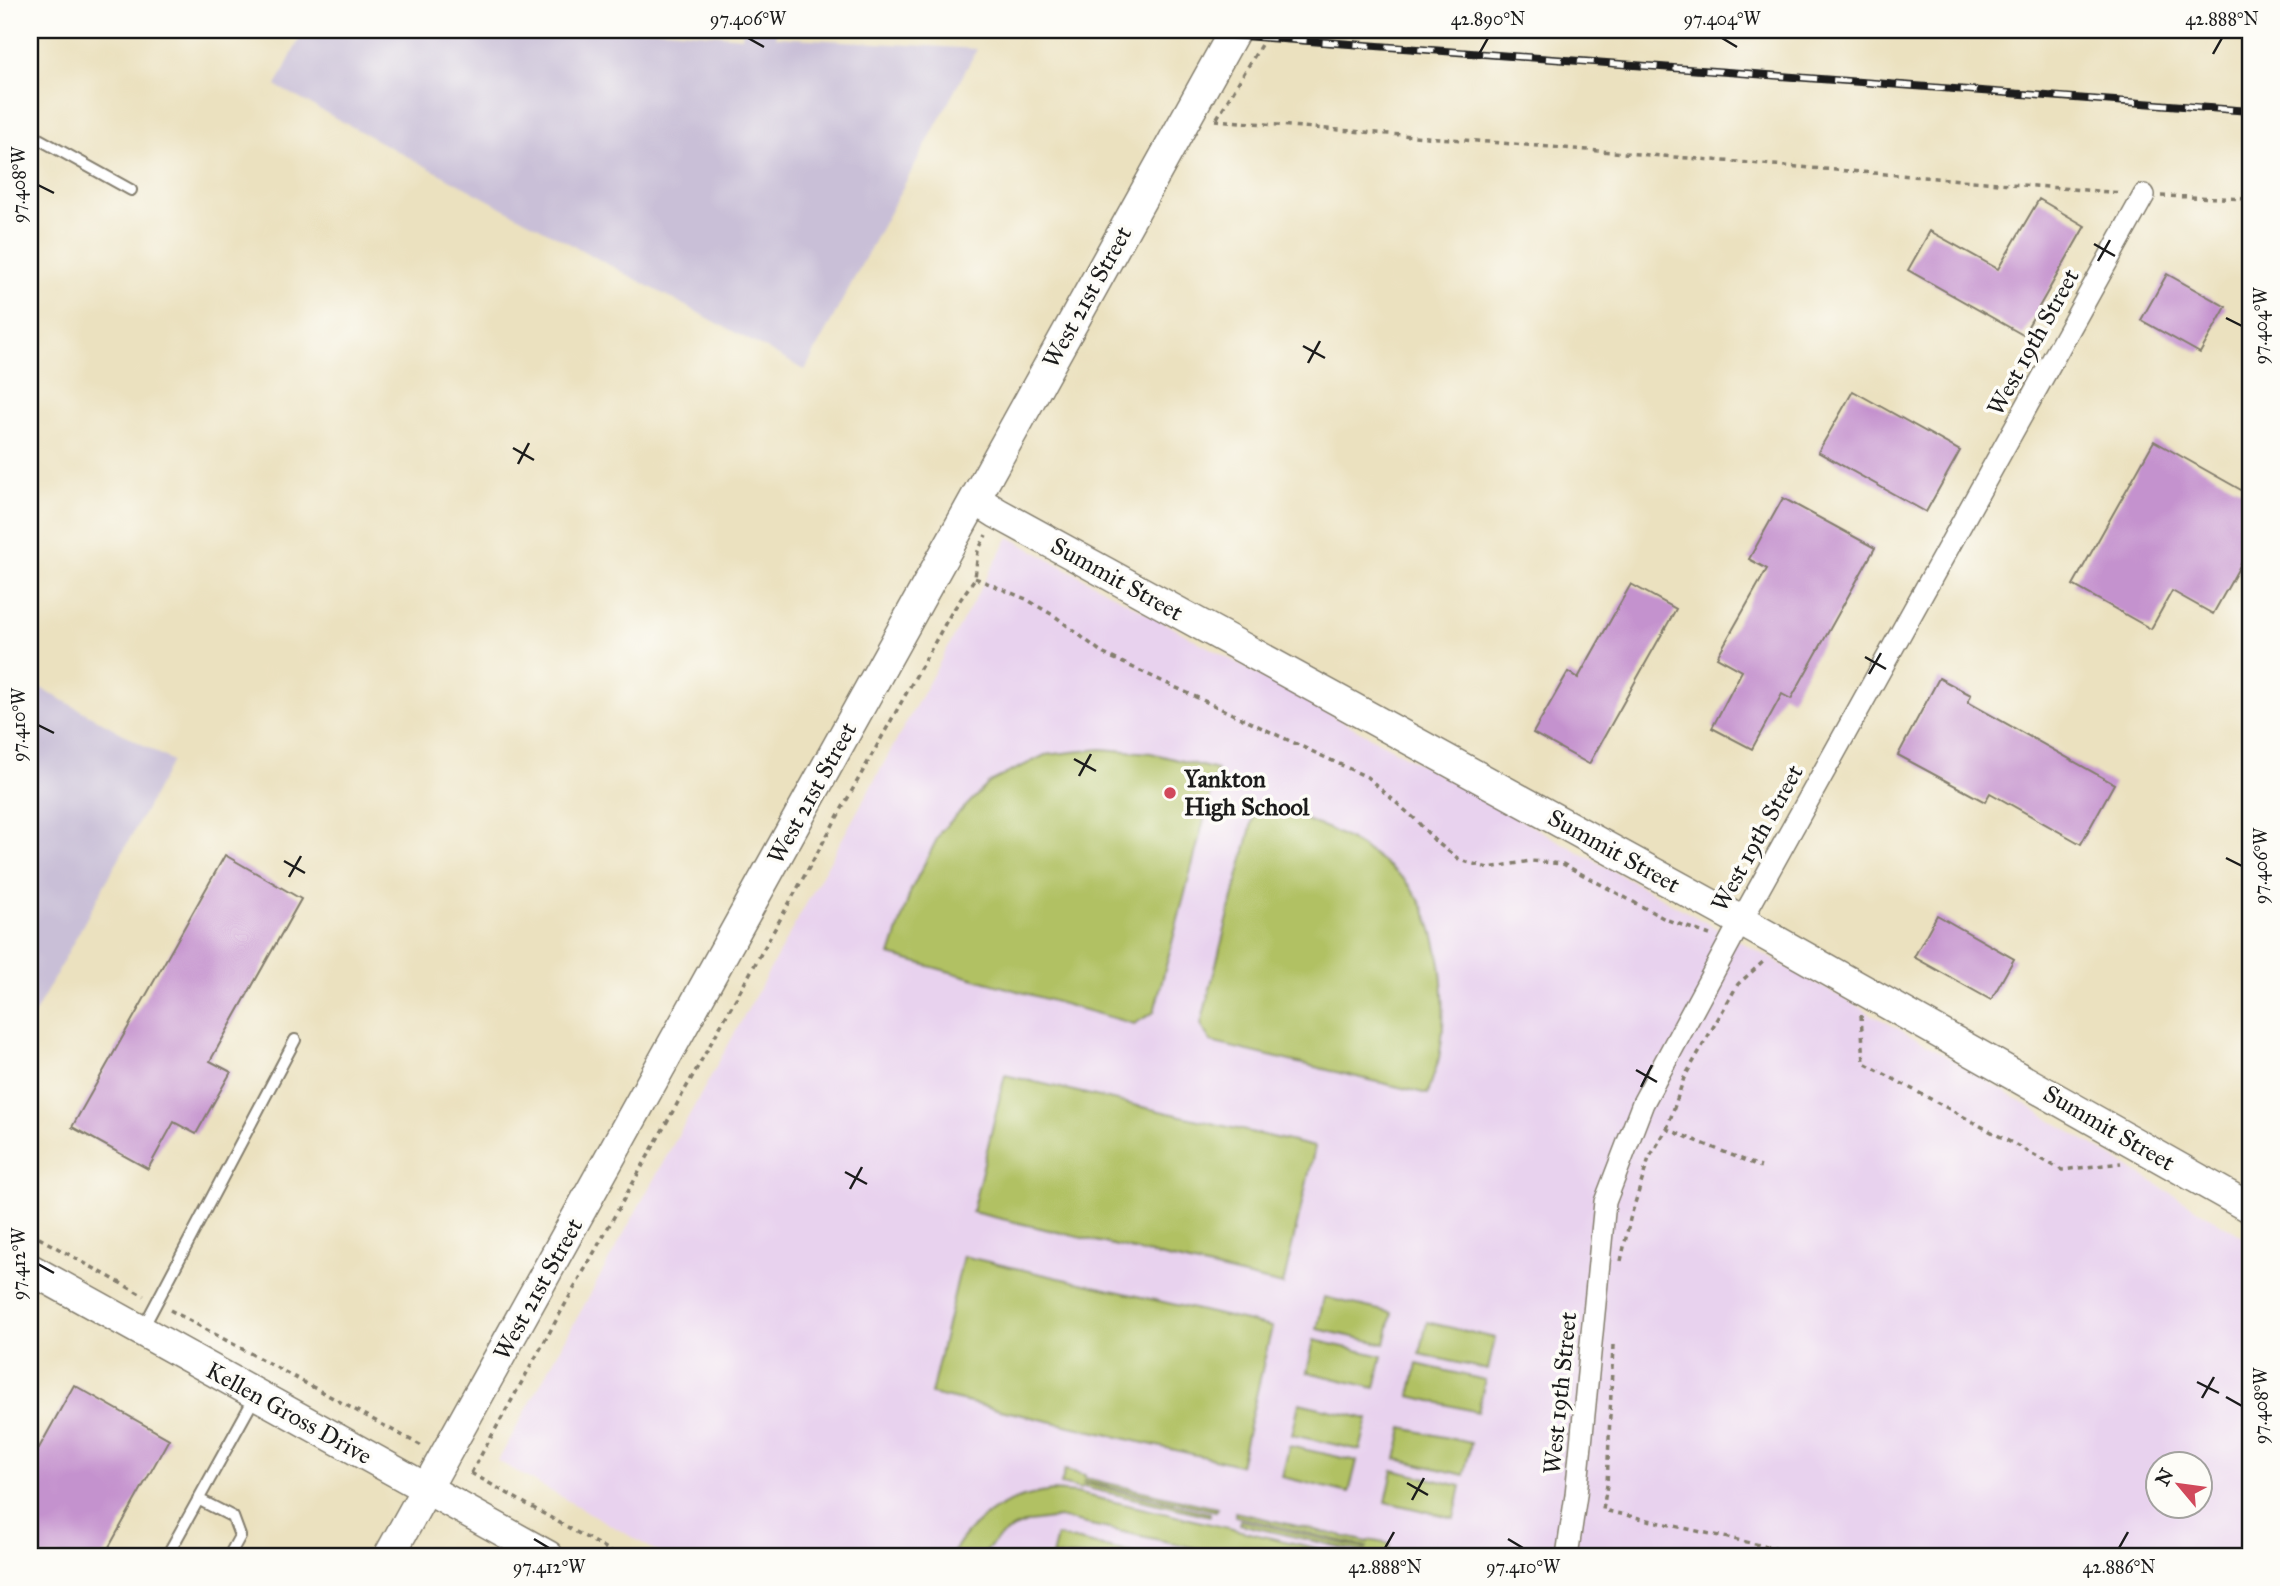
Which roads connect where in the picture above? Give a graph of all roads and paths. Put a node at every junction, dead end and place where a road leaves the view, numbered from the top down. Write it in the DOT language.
graph roads {
  1 [pos="1235,30"];
  2 [pos="1270,30"];
  3 [pos="30,134"];
  4 [pos="131,190"];
  5 [pos="2144,195"];
  6 [pos="2250,199"];
  7 [pos="986,506"];
  8 [pos="975,578"];
  9 [pos="1736,931"];
  10 [pos="1767,958"];
  11 [pos="1860,1012"];
  12 [pos="295,1040"];
  13 [pos="1667,1129"];
  14 [pos="2129,1162"];
  15 [pos="1761,1167"];
  16 [pos="2250,1208"];
  17 [pos="30,1233"];
  18 [pos="30,1269"];
  19 [pos="1619,1270"];
  20 [pos="157,1303"];
  21 [pos="141,1331"];
  22 [pos="1614,1335"];
  23 [pos="256,1395"];
  24 [pos="444,1457"];
  25 [pos="471,1473"];
  26 [pos="427,1489"];
  27 [pos="198,1499"];
  28 [pos="167,1556"];
  29 [pos="229,1556"];
  30 [pos="389,1556"];
  31 [pos="548,1556"];
  32 [pos="620,1556"];
  33 [pos="1567,1556"];
  34 [pos="1809,1556"];
  1 -- 7 [label="street, West 21st Street"];
  2 -- 5 [label="path"];
  3 -- 4 [label="lane"];
  5 -- 6 [label="path"];
  5 -- 9 [label="street, West 19th Street"];
  7 -- 8 [label="path"];
  7 -- 9 [label="street, Summit Street"];
  7 -- 24 [label="street, West 21st Street"];
  8 -- 9 [label="path"];
  8 -- 25 [label="path"];
  9 -- 16 [label="street, Summit Street"];
  9 -- 33 [label="street, West 19th Street"];
  10 -- 13 [label="path"];
  11 -- 14 [label="path"];
  12 -- 20 [label="lane"];
  13 -- 15 [label="path"];
  13 -- 19 [label="path"];
  17 -- 20 [label="path"];
  18 -- 21 [label="street, Kellen Gross Drive"];
  20 -- 21 [label="lane"];
  20 -- 24 [label="path"];
  21 -- 23 [label="street, Kellen Gross Drive"];
  22 -- 34 [label="path"];
  23 -- 26 [label="street, Kellen Gross Drive"];
  23 -- 27 [label="lane"];
  24 -- 25 [label="path"];
  24 -- 26 [label="street, West 21st Street"];
  25 -- 32 [label="path"];
  26 -- 30 [label="street, West 21st Street"];
  26 -- 31 [label="street, Kellen Gross Drive"];
  27 -- 28 [label="lane"];
  27 -- 29 [label="lane"];
}
